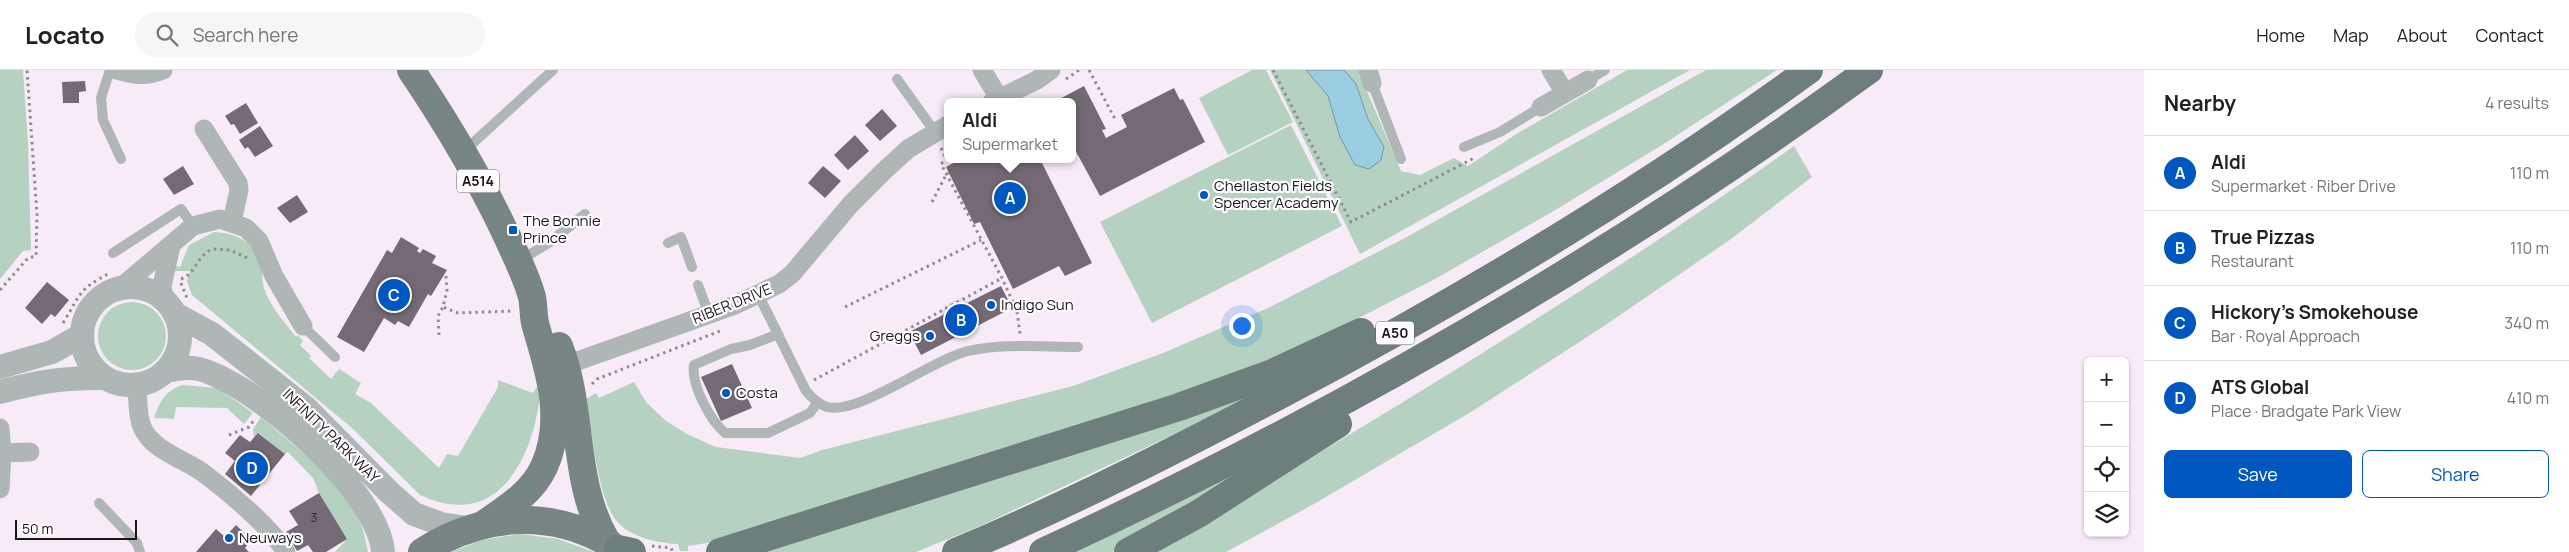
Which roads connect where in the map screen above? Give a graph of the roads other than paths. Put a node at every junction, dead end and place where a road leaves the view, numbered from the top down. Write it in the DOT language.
graph roads {
  1 [pos="110,70"];
  2 [pos="116,70"];
  3 [pos="163,70"];
  4 [pos="411,70"];
  5 [pos="553,70"];
  6 [pos="982,70"];
  7 [pos="1051,70"];
  8 [pos="1551,70"];
  9 [pos="1605,70"];
  10 [pos="1809,70"];
  11 [pos="1869,70"];
  12 [pos="1370,77"];
  13 [pos="897,79"];
  14 [pos="1588,80"];
  15 [pos="1565,93"];
  16 [pos="994,98"];
  17 [pos="999,98"];
  18 [pos="1541,108"];
  19 [pos="204,128"];
  20 [pos="941,128"];
  21 [pos="1464,147"];
  22 [pos="462,152"];
  23 [pos="121,159"];
  24 [pos="1401,159"];
  25 [pos="585,214"];
  26 [pos="232,222"];
  27 [pos="192,226"];
  28 [pos="1569,230"];
  29 [pos="668,242"];
  30 [pos="171,246"];
  31 [pos="113,253"];
  32 [pos="519,261"];
  33 [pos="692,267"];
  34 [pos="118,279"];
  35 [pos="698,285"];
  36 [pos="175,294"];
  37 [pos="759,296"];
  38 [pos="1524,299"];
  39 [pos="710,314"];
  40 [pos="303,326"];
  41 [pos="778,334"];
  42 [pos="82,335"];
  43 [pos="1078,347"];
  44 [pos="335,357"];
  45 [pos="0,367"];
  46 [pos="558,368"];
  47 [pos="165,371"];
  48 [pos="105,378"];
  49 [pos="137,385"];
  50 [pos="0,392"];
  51 [pos="817,402"];
  52 [pos="0,428"];
  53 [pos="30,452"];
  54 [pos="2,453"];
  55 [pos="0,489"];
  56 [pos="99,503"];
  57 [pos="475,526"];
  58 [pos="620,549"];
  59 [pos="140,552"];
  60 [pos="286,552"];
  61 [pos="383,552"];
  62 [pos="422,552"];
  63 [pos="720,552"];
  64 [pos="956,552"];
  65 [pos="1043,552"];
  66 [pos="1128,552"];
  1 -- 23 [label="lane"];
  2 -- 3 [label="street"];
  4 -- 22 [label="main road, A514"];
  5 -- 22 [label="lane"];
  6 -- 16 [label="street"];
  7 -- 17 [label="street"];
  8 -- 15 [label="street"];
  9 -- 14 [label="lane"];
  10 -- 28 [label="highway, A50"];
  11 -- 38 [label="highway, A50"];
  12 -- 24 [label="lane"];
  13 -- 20 [label="lane"];
  14 -- 15 [label="street"];
  15 -- 18 [label="street"];
  18 -- 21 [label="lane"];
  19 -- 26 [label="street"];
  20 -- 37 [label="street, RIBER DRIVE"];
  22 -- 32 [label="main road, A514"];
  25 -- 32 [label="lane"];
  26 -- 27 [label="street"];
  26 -- 40 [label="street"];
  27 -- 30 [label="street"];
  27 -- 31 [label="lane"];
  28 -- 63 [label="highway"];
  28 -- 64 [label="highway, A50"];
  29 -- 33 [label="lane"];
  30 -- 34 [label="street"];
  30 -- 36 [label="street"];
  32 -- 46 [label="main road, A514"];
  34 -- 36 [label="street"];
  34 -- 42 [label="street"];
  35 -- 39 [label="lane"];
  36 -- 47 [label="street"];
  36 -- 57 [label="street, INFINITY PARK WAY"];
  37 -- 39 [label="street, RIBER DRIVE"];
  37 -- 41 [label="lane"];
  38 -- 65 [label="highway, A50"];
  38 -- 66 [label="highway"];
  39 -- 46 [label="street, RIBER DRIVE"];
  40 -- 44 [label="lane"];
  41 -- 51 [label="lane"];
  41 -- 51 [label="lane"];
  42 -- 45 [label="street"];
  42 -- 48 [label="street"];
  43 -- 51 [label="lane"];
  46 -- 57 [label="main road, A514"];
  46 -- 58 [label="main road, A514"];
  47 -- 49 [label="street"];
  47 -- 61 [label="street, INFINITY PARK WAY"];
  48 -- 49 [label="street"];
  48 -- 50 [label="street"];
  49 -- 60 [label="street"];
  52 -- 54 [label="street"];
  53 -- 54 [label="street"];
  54 -- 55 [label="street"];
  56 -- 59 [label="lane"];
  57 -- 58 [label="main road"];
  57 -- 62 [label="main road"];
}
